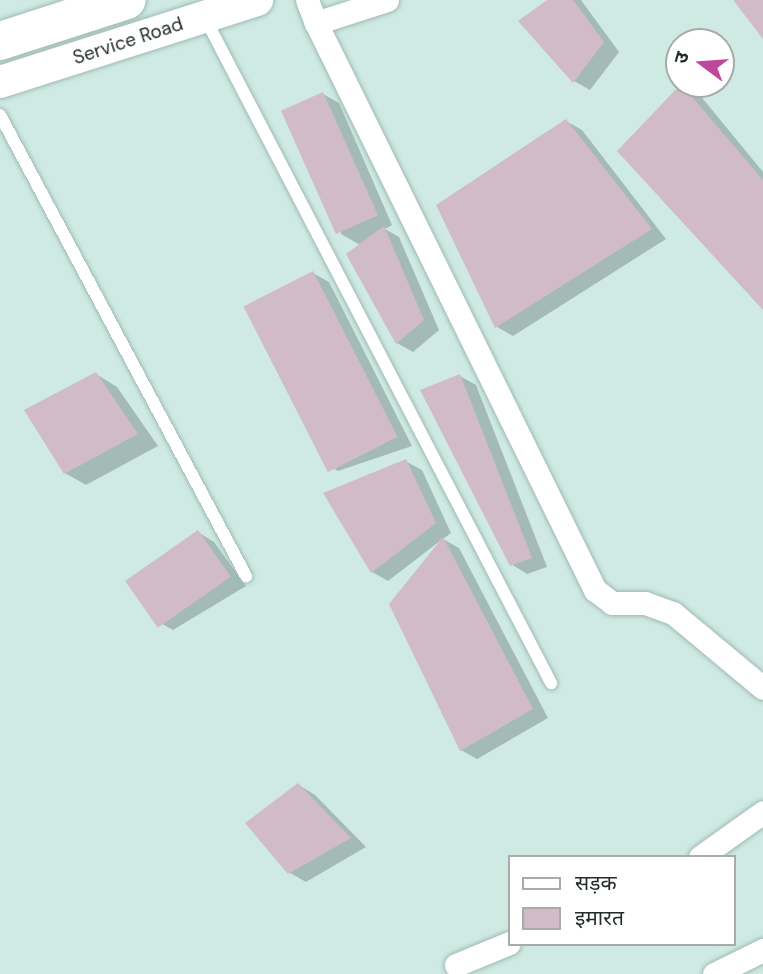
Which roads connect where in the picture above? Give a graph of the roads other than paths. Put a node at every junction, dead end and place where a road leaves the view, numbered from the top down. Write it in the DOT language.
graph roads {
  1 [pos="128,0"];
  2 [pos="257,0"];
  3 [pos="307,0"];
  4 [pos="387,0"];
  5 [pos="204,17"];
  6 [pos="316,23"];
  7 [pos="0,41"];
  8 [pos="0,82"];
  9 [pos="0,115"];
  10 [pos="246,576"];
  11 [pos="551,683"];
  12 [pos="763,688"];
  13 [pos="763,812"];
  14 [pos="703,855"];
  15 [pos="508,943"];
  16 [pos="763,950"];
  17 [pos="451,971"];
  18 [pos="714,974"];
  1 -- 7 [label="highway"];
  2 -- 5 [label="street, Service Road"];
  3 -- 6 [label="street"];
  4 -- 6 [label="street"];
  5 -- 8 [label="street, Service Road"];
  5 -- 11 [label="lane"];
  6 -- 12 [label="street"];
  9 -- 10 [label="lane"];
  13 -- 14 [label="street"];
  15 -- 17 [label="street"];
  16 -- 18 [label="street"];
}
